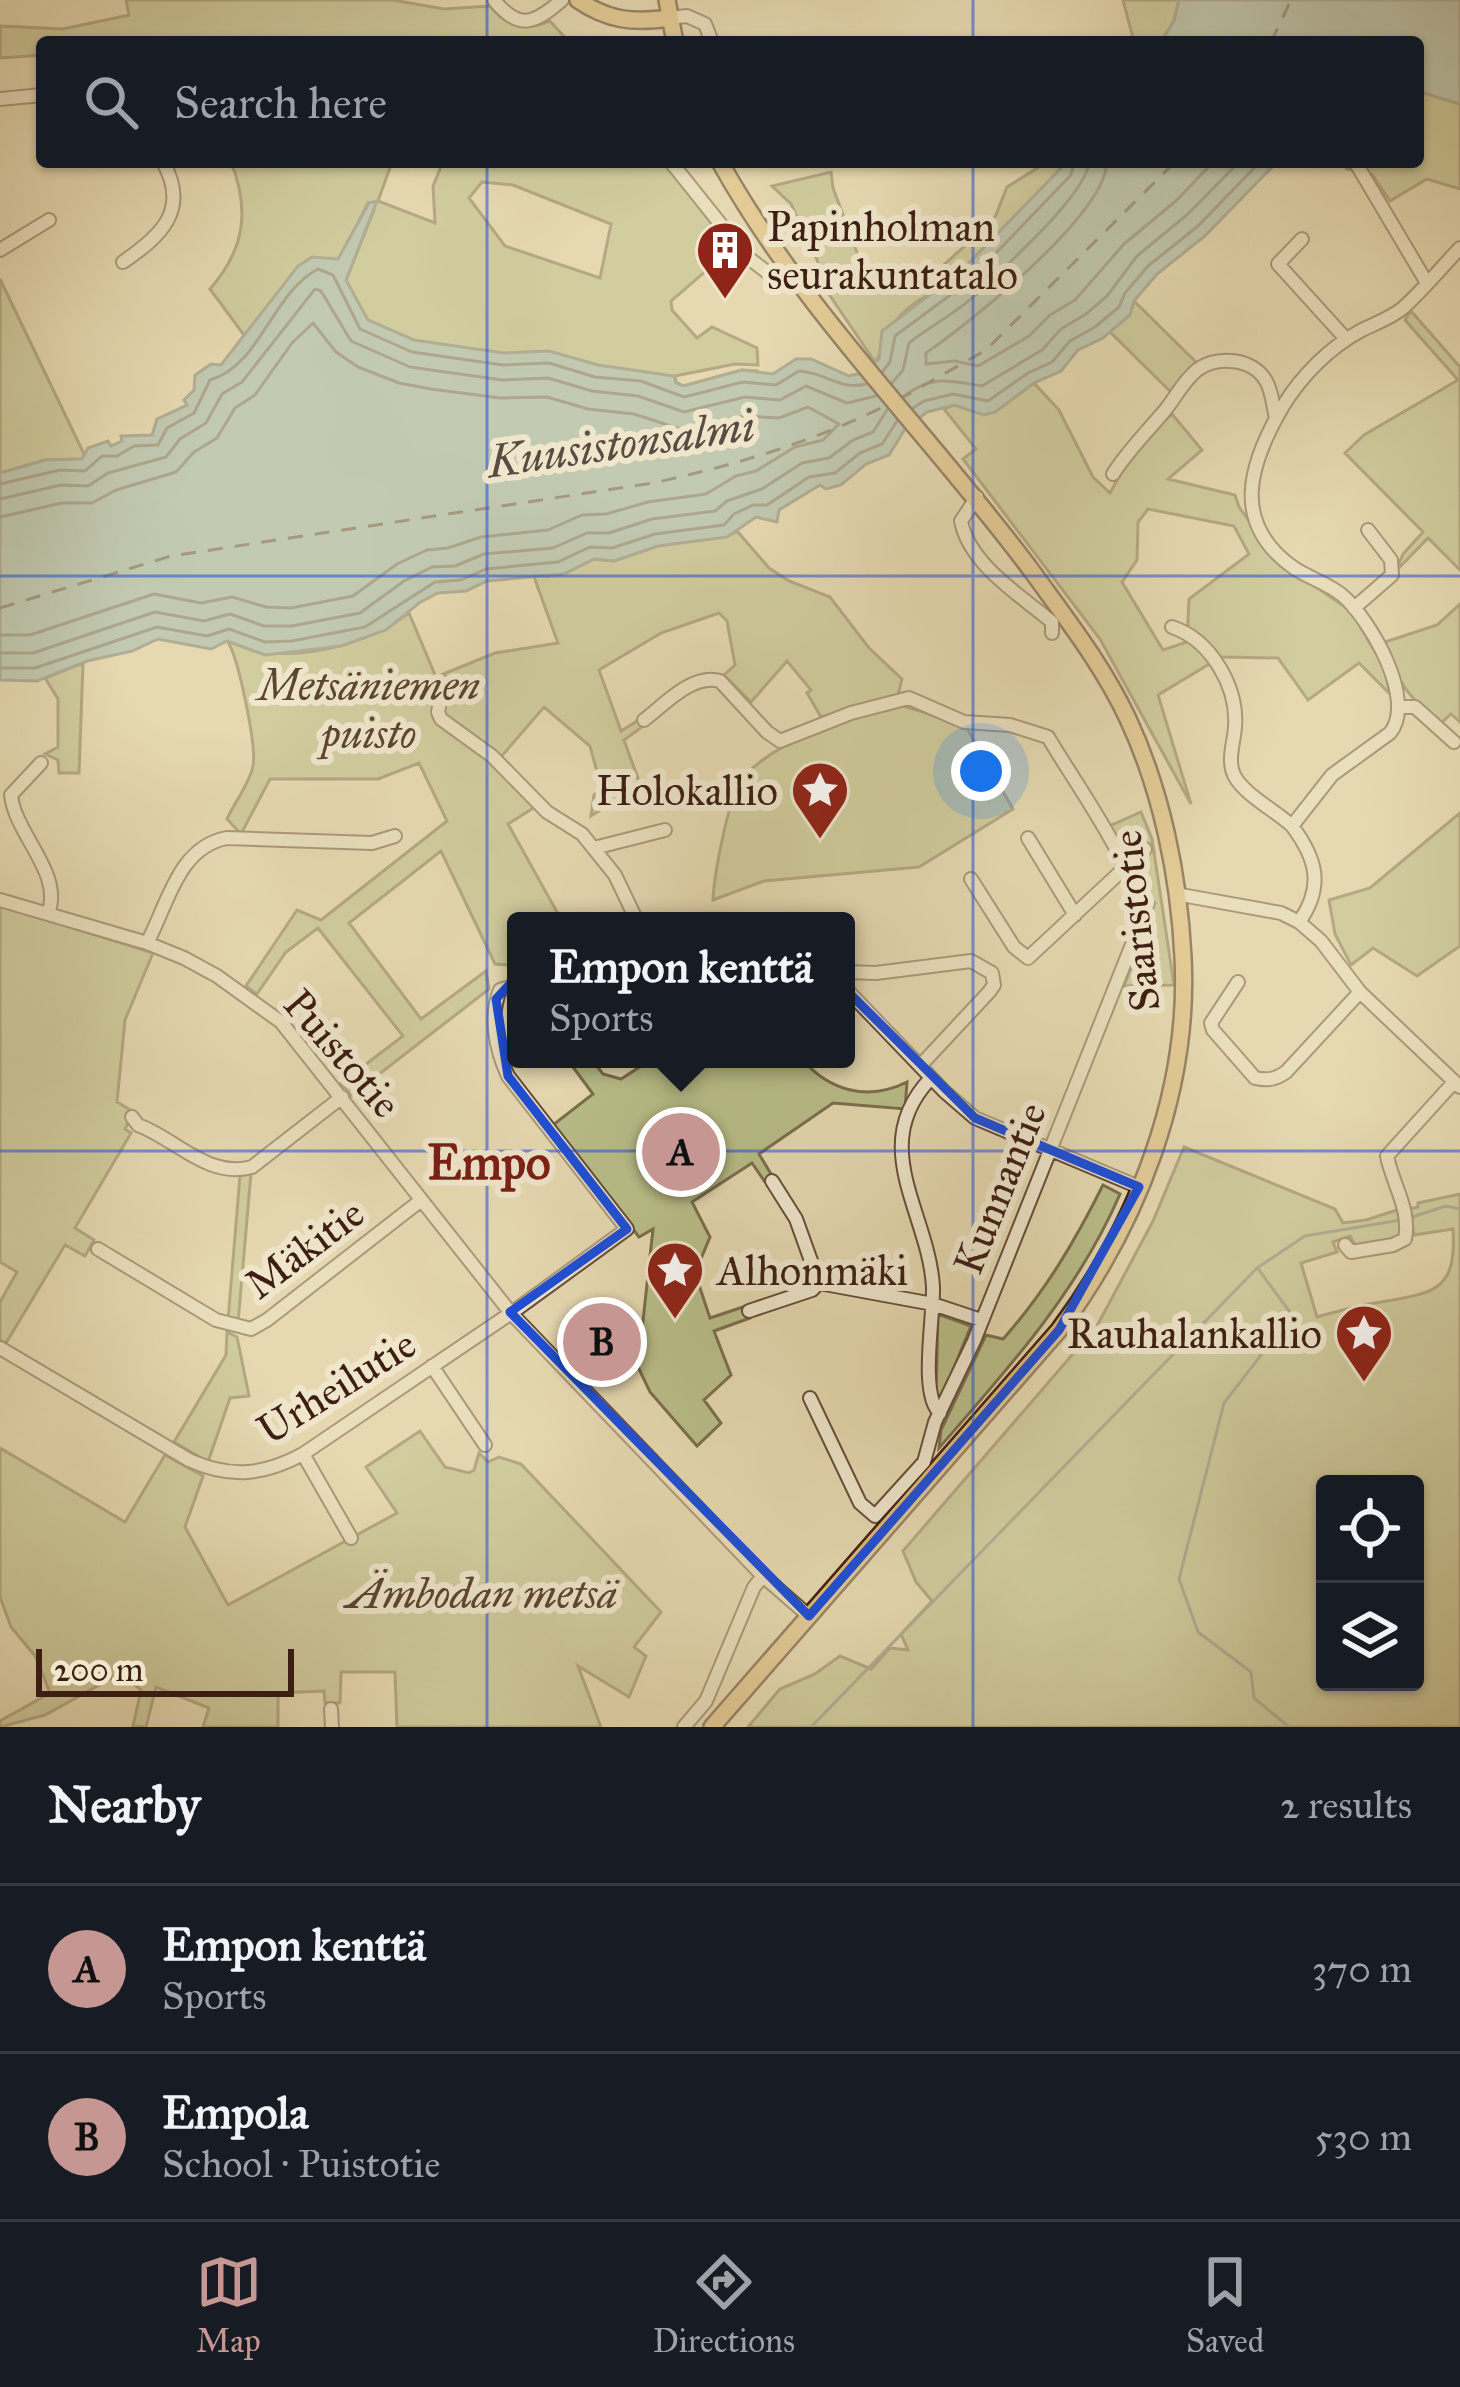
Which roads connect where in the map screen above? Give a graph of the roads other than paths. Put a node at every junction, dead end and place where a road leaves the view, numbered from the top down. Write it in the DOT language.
graph roads {
  1 [pos="494,0"];
  2 [pos="562,0"];
  3 [pos="578,0"];
  4 [pos="668,9"];
  5 [pos="710,36"];
  6 [pos="36,96"];
  7 [pos="0,99"];
  8 [pos="165,168"];
  9 [pos="676,168"];
  10 [pos="723,168"];
  11 [pos="1358,168"];
  12 [pos="49,220"];
  13 [pos="1303,239"];
  14 [pos="1460,248"];
  15 [pos="0,250"];
  16 [pos="123,262"];
  17 [pos="795,277"];
  18 [pos="1427,283"];
  19 [pos="1346,339"];
  20 [pos="1276,419"];
  21 [pos="1112,474"];
  22 [pos="977,497"];
  23 [pos="1368,530"];
  24 [pos="1354,608"];
  25 [pos="1172,627"];
  26 [pos="1052,633"];
  27 [pos="444,683"];
  28 [pos="1401,707"];
  29 [pos="644,720"];
  30 [pos="1454,742"];
  31 [pos="41,763"];
  32 [pos="1292,826"];
  33 [pos="665,830"];
  34 [pos="394,836"];
  35 [pos="1028,838"];
  36 [pos="594,848"];
  37 [pos="1145,849"];
  38 [pos="1126,869"];
  39 [pos="970,879"];
  40 [pos="1176,894"];
  41 [pos="0,900"];
  42 [pos="633,912"];
  43 [pos="48,914"];
  44 [pos="1076,915"];
  45 [pos="1299,922"];
  46 [pos="147,943"];
  47 [pos="855,972"];
  48 [pos="1238,982"];
  49 [pos="507,987"];
  50 [pos="1360,992"];
  51 [pos="855,998"];
  52 [pos="926,1072"];
  53 [pos="1457,1084"];
  54 [pos="341,1097"];
  55 [pos="132,1117"];
  56 [pos="1050,1152"];
  57 [pos="772,1181"];
  58 [pos="1139,1186"];
  59 [pos="420,1201"];
  60 [pos="1345,1245"];
  61 [pos="98,1249"];
  62 [pos="819,1283"];
  63 [pos="933,1304"];
  64 [pos="749,1311"];
  65 [pos="510,1312"];
  66 [pos="982,1320"];
  67 [pos="0,1348"];
  68 [pos="432,1366"];
  69 [pos="810,1398"];
  70 [pos="940,1413"];
  71 [pos="485,1445"];
  72 [pos="303,1454"];
  73 [pos="351,1538"];
  74 [pos="763,1576"];
  75 [pos="809,1616"];
  76 [pos="331,1709"];
  77 [pos="332,1727"];
  78 [pos="684,1727"];
  79 [pos="712,1727"];
  1 -- 2 [label="street"];
  3 -- 4 [label="main road"];
  4 -- 5 [label="street"];
  6 -- 7 [label="street"];
  8 -- 16 [label="street"];
  9 -- 17 [label="street"];
  10 -- 17 [label="main road, Saaristotie"];
  11 -- 18 [label="street"];
  12 -- 15 [label="street"];
  13 -- 19 [label="street"];
  14 -- 18 [label="street"];
  17 -- 22 [label="main road, Saaristotie"];
  18 -- 19 [label="street"];
  19 -- 20 [label="street"];
  20 -- 21 [label="street"];
  20 -- 24 [label="street"];
  22 -- 26 [label="street"];
  22 -- 40 [label="main road, Saaristotie"];
  23 -- 24 [label="street"];
  24 -- 28 [label="street"];
  25 -- 32 [label="street"];
  27 -- 36 [label="street"];
  28 -- 30 [label="street"];
  28 -- 32 [label="street"];
  29 -- 38 [label="street, Kunnantie"];
  31 -- 43 [label="street"];
  32 -- 45 [label="street"];
  33 -- 36 [label="street"];
  34 -- 46 [label="street"];
  35 -- 44 [label="street"];
  36 -- 42 [label="street"];
  37 -- 38 [label="street"];
  38 -- 44 [label="street"];
  38 -- 56 [label="street, Kunnantie"];
  39 -- 44 [label="street"];
  40 -- 45 [label="street"];
  40 -- 58 [label="main road, Saaristotie"];
  41 -- 43 [label="street, Puistotie"];
  43 -- 46 [label="street, Puistotie"];
  45 -- 50 [label="street"];
  46 -- 54 [label="street, Puistotie"];
  47 -- 52 [label="street"];
  48 -- 50 [label="street"];
  49 -- 65 [label="street, Urheilutie"];
  50 -- 53 [label="street"];
  51 -- 52 [label="street"];
  52 -- 56 [label="street"];
  52 -- 63 [label="street"];
  53 -- 60 [label="street"];
  54 -- 55 [label="street"];
  54 -- 59 [label="street, Puistotie"];
  56 -- 58 [label="street"];
  56 -- 66 [label="street, Kunnantie"];
  57 -- 62 [label="street"];
  58 -- 75 [label="main road, Saaristotie"];
  59 -- 61 [label="street, Mäkitie"];
  59 -- 65 [label="street, Puistotie"];
  62 -- 63 [label="street"];
  62 -- 64 [label="street"];
  63 -- 66 [label="street"];
  63 -- 70 [label="street"];
  65 -- 68 [label="street, Urheilutie"];
  65 -- 74 [label="street, Puistotie"];
  66 -- 70 [label="street, Kunnantie"];
  67 -- 72 [label="street, Urheilutie"];
  68 -- 71 [label="street"];
  68 -- 72 [label="street, Urheilutie"];
  69 -- 70 [label="street, Kunnantie"];
  72 -- 73 [label="street"];
  74 -- 75 [label="street, Puistotie"];
  74 -- 78 [label="street"];
  75 -- 79 [label="main road, Saaristotie"];
  76 -- 77 [label="street"];
}
